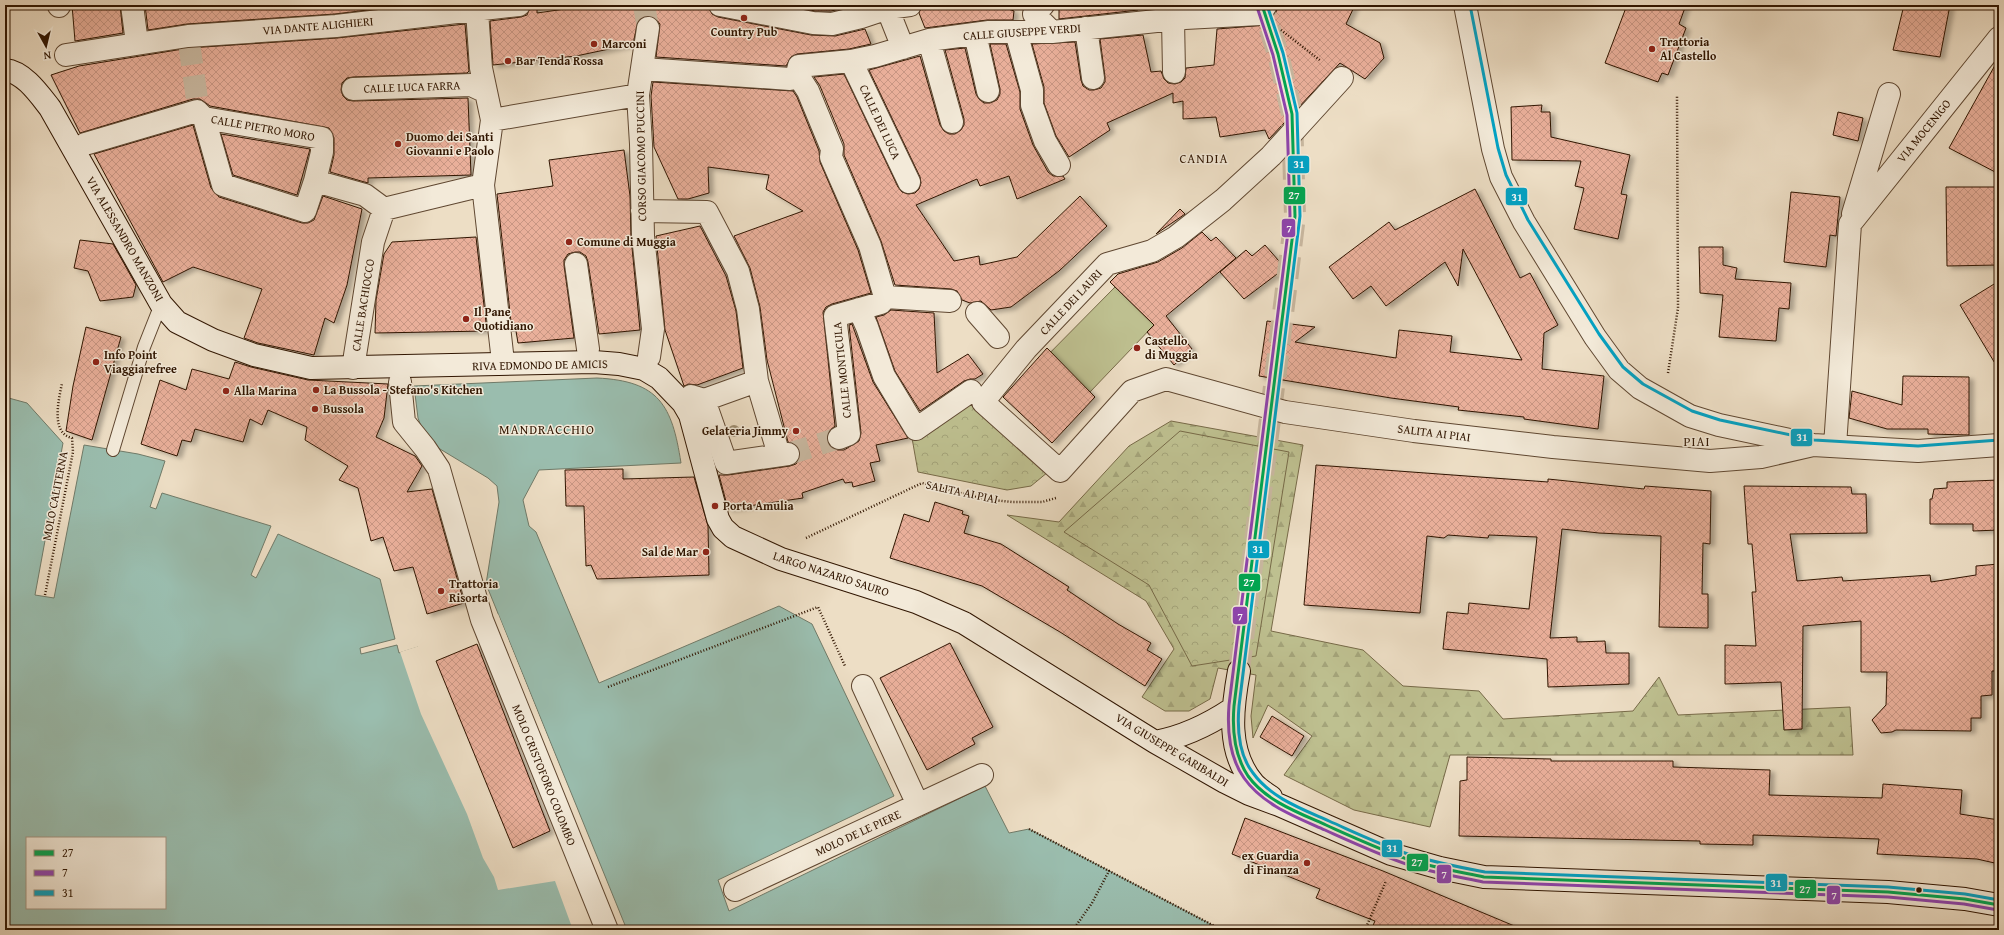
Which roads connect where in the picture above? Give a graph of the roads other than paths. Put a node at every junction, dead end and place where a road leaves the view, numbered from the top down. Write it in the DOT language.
graph roads {
  1 [pos="132,5"];
  2 [pos="520,5"];
  3 [pos="720,5"];
  4 [pos="910,5"];
  5 [pos="1043,5"];
  6 [pos="1465,5"];
  7 [pos="887,7"];
  8 [pos="1263,10"];
  9 [pos="477,11"];
  10 [pos="1198,11"];
  11 [pos="1173,19"];
  12 [pos="648,28"];
  13 [pos="1086,28"];
  14 [pos="1016,32"];
  15 [pos="1052,32"];
  16 [pos="975,34"];
  17 [pos="1999,38"];
  18 [pos="928,40"];
  19 [pos="137,43"];
  20 [pos="903,48"];
  21 [pos="66,55"];
  22 [pos="852,61"];
  23 [pos="643,69"];
  24 [pos="8,70"];
  25 [pos="1174,72"];
  26 [pos="797,74"];
  27 [pos="1093,78"];
  28 [pos="1342,78"];
  29 [pos="479,82"];
  30 [pos="353,89"];
  31 [pos="988,91"];
  32 [pos="1889,94"];
  33 [pos="638,96"];
  34 [pos="199,109"];
  35 [pos="492,120"];
  36 [pos="952,122"];
  37 [pos="85,144"];
  38 [pos="1059,165"];
  39 [pos="315,181"];
  40 [pos="909,182"];
  41 [pos="483,185"];
  42 [pos="384,209"];
  43 [pos="642,211"];
  44 [pos="1850,224"];
  45 [pos="576,264"];
  46 [pos="885,297"];
  47 [pos="950,301"];
  48 [pos="161,304"];
  49 [pos="859,308"];
  50 [pos="977,313"];
  51 [pos="588,349"];
  52 [pos="1009,350"];
  53 [pos="502,353"];
  54 [pos="649,357"];
  55 [pos="420,367"];
  56 [pos="353,368"];
  57 [pos="756,373"];
  58 [pos="400,382"];
  59 [pos="971,390"];
  60 [pos="838,438"];
  61 [pos="1814,445"];
  62 [pos="1999,445"];
  63 [pos="1835,446"];
  64 [pos="113,450"];
  65 [pos="1060,471"];
  66 [pos="715,506"];
  67 [pos="964,623"];
  68 [pos="1239,671"];
  69 [pos="862,686"];
  70 [pos="1232,709"];
  71 [pos="1155,742"];
  72 [pos="982,776"];
  73 [pos="918,805"];
  74 [pos="1279,805"];
  75 [pos="735,890"];
  76 [pos="1999,905"];
  77 [pos="607,930"];
  1 -- 19 [label="street"];
  2 -- 9 [label="street, VIA DANTE ALIGHIERI"];
  3 -- 7 [label="street"];
  4 -- 7 [label="street"];
  5 -- 15 [label="street"];
  6 -- 61 [label="street"];
  7 -- 20 [label="street"];
  8 -- 10 [label="street, CALLE GIUSEPPE VERDI"];
  9 -- 19 [label="street, VIA DANTE ALIGHIERI"];
  9 -- 29 [label="street"];
  10 -- 11 [label="street, CALLE GIUSEPPE VERDI"];
  11 -- 13 [label="street, CALLE GIUSEPPE VERDI"];
  11 -- 25 [label="street"];
  12 -- 23 [label="street, CORSO GIACOMO PUCCINI"];
  13 -- 15 [label="street, CALLE GIUSEPPE VERDI"];
  13 -- 27 [label="street"];
  14 -- 15 [label="street, CALLE GIUSEPPE VERDI"];
  14 -- 16 [label="street, CALLE GIUSEPPE VERDI"];
  14 -- 38 [label="street"];
  16 -- 18 [label="street, CALLE GIUSEPPE VERDI"];
  16 -- 31 [label="street"];
  17 -- 44 [label="street, VIA MOCENIGO"];
  18 -- 20 [label="street, CALLE GIUSEPPE VERDI"];
  18 -- 36 [label="street"];
  19 -- 21 [label="street, VIA DANTE ALIGHIERI"];
  20 -- 22 [label="street, CALLE GIUSEPPE VERDI"];
  22 -- 26 [label="street, CALLE GIUSEPPE VERDI"];
  22 -- 40 [label="street, CALLE DEI LUCA"];
  23 -- 26 [label="street, CALLE GIUSEPPE VERDI"];
  23 -- 33 [label="street, CORSO GIACOMO PUCCINI"];
  24 -- 48 [label="street, VIA ALESSANDRO MANZONI"];
  26 -- 46 [label="street"];
  28 -- 52 [label="street, CALLE DEI LAURI"];
  29 -- 30 [label="street, CALLE LUCA FARRA"];
  29 -- 35 [label="street"];
  32 -- 44 [label="street"];
  33 -- 35 [label="street"];
  33 -- 43 [label="street, CORSO GIACOMO PUCCINI"];
  34 -- 37 [label="street"];
  34 -- 39 [label="street, CALLE PIETRO MORO"];
  34 -- 39 [label="street"];
  35 -- 41 [label="street"];
  39 -- 42 [label="street"];
  41 -- 42 [label="street"];
  41 -- 53 [label="street"];
  42 -- 56 [label="street, CALLE BACHIOCCO"];
  43 -- 54 [label="street, CORSO GIACOMO PUCCINI"];
  43 -- 57 [label="street"];
  44 -- 63 [label="street"];
  45 -- 51 [label="street"];
  46 -- 47 [label="street"];
  46 -- 49 [label="street, CALLE MONTICULA"];
  48 -- 56 [label="street, VIA ALESSANDRO MANZONI"];
  48 -- 64 [label="lane"];
  49 -- 59 [label="street"];
  49 -- 60 [label="street, CALLE MONTICULA"];
  50 -- 52 [label="street"];
  52 -- 65 [label="street, CALLE DEI LAURI"];
  55 -- 56 [label="street, VIA ALESSANDRO MANZONI"];
  55 -- 66 [label="street, RIVA EDMONDO DE AMICIS"];
  57 -- 57 [label="street"];
  58 -- 77 [label="street, MOLO CRISTOFORO COLOMBO"];
  61 -- 63 [label="street"];
  61 -- 65 [label="street, SALITA AI PIAI"];
  62 -- 63 [label="street"];
  66 -- 67 [label="street, LARGO NAZARIO SAURO"];
  67 -- 71 [label="street, VIA GIUSEPPE GARIBALDI"];
  68 -- 70 [label="street"];
  69 -- 73 [label="street"];
  70 -- 71 [label="street"];
  70 -- 74 [label="street"];
  71 -- 74 [label="street, VIA GIUSEPPE GARIBALDI"];
  72 -- 73 [label="street, MOLO DE LE PIERE"];
  73 -- 75 [label="street, MOLO DE LE PIERE"];
  74 -- 76 [label="street, VIA GIUSEPPE GARIBALDI"];
}
